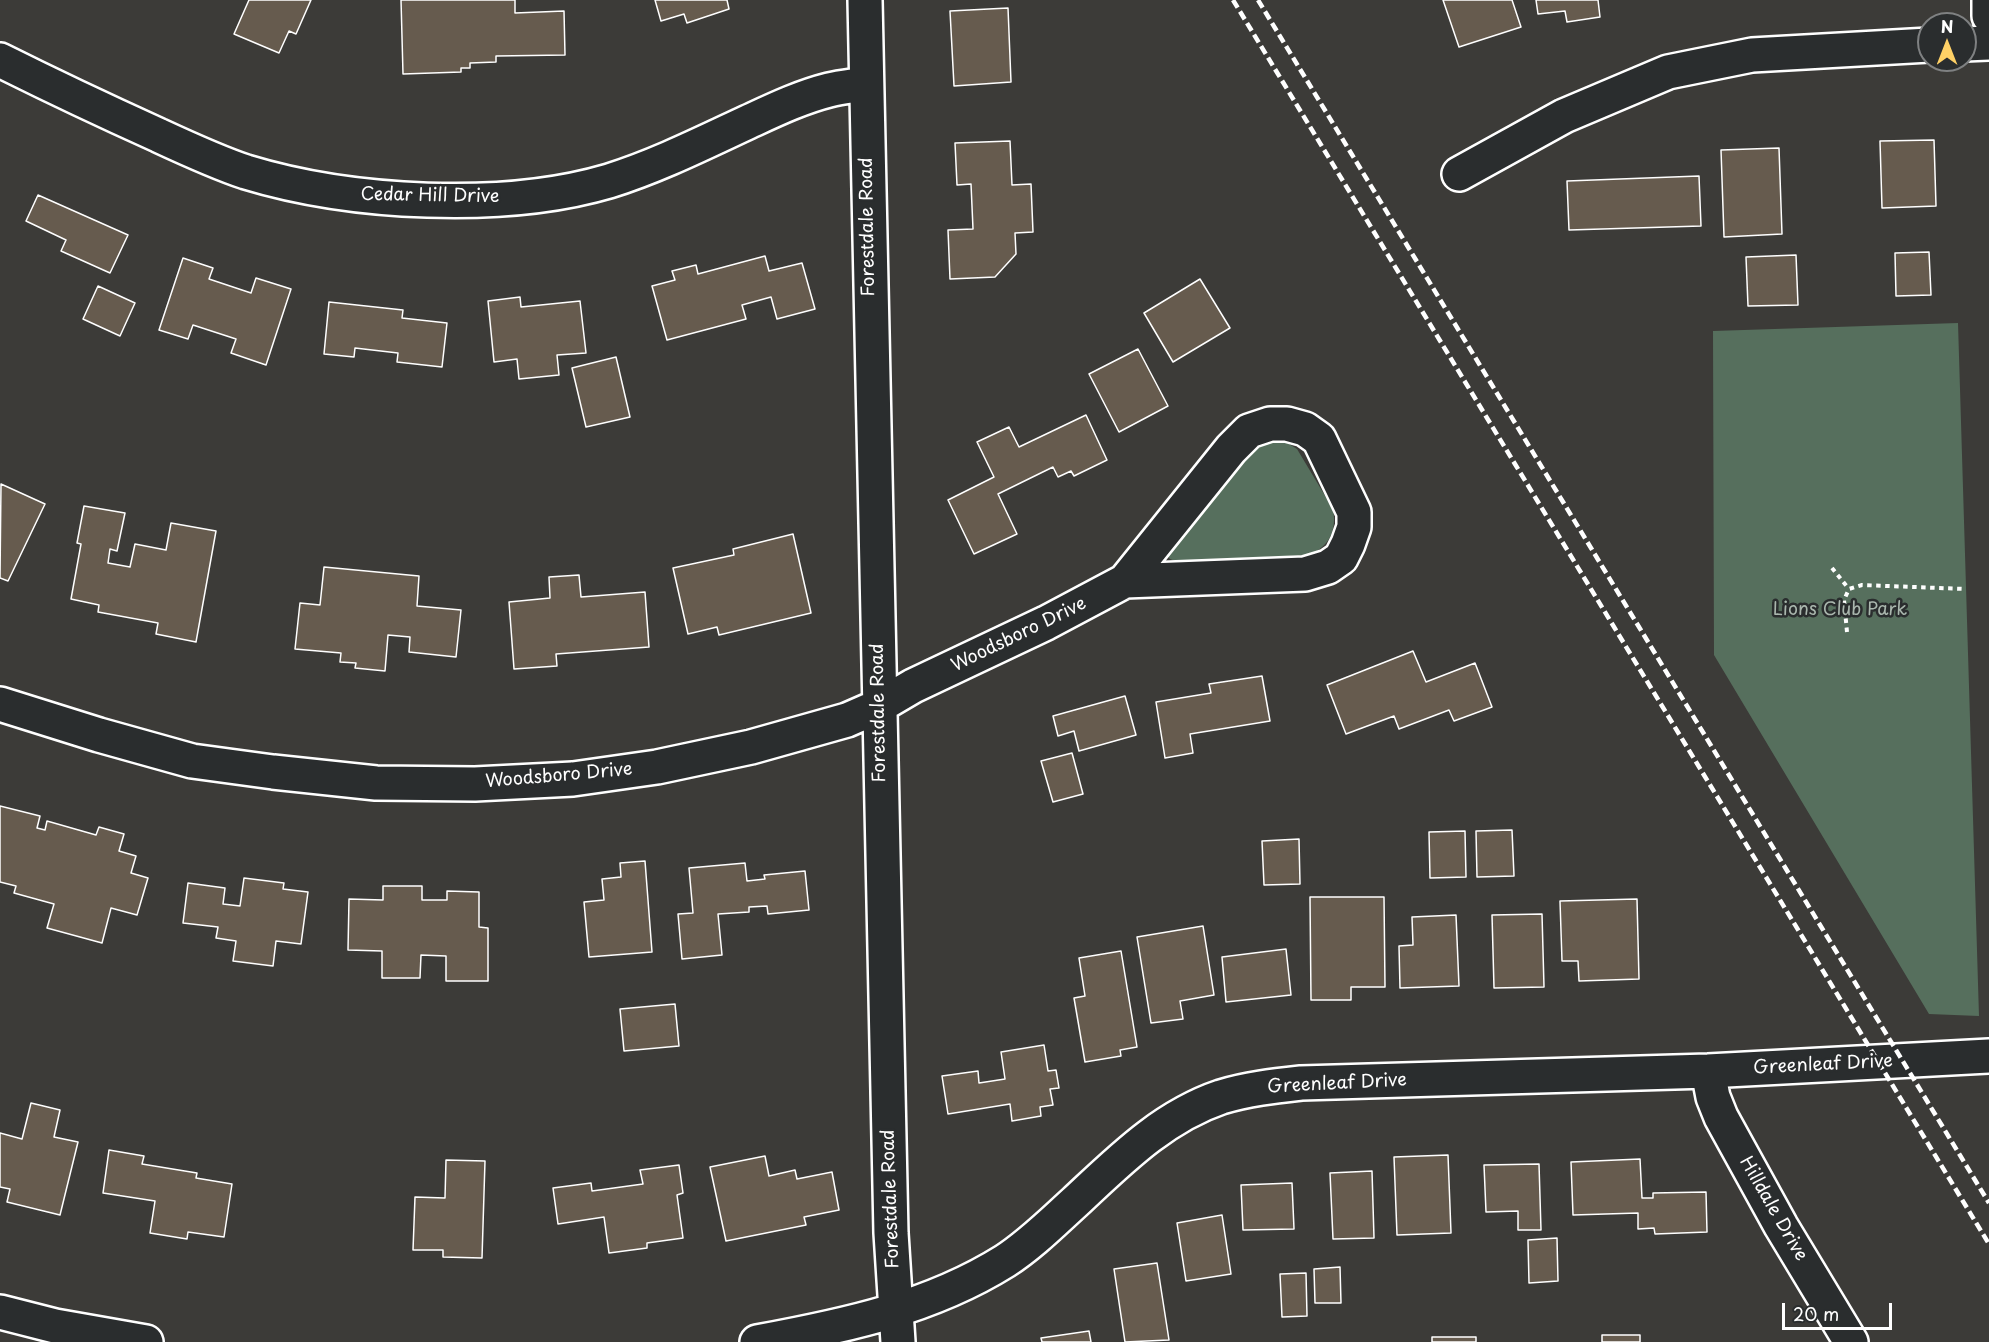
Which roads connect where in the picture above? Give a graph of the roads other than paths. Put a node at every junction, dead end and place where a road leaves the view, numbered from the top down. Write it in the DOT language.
graph roads {
  1 [pos="865,0"];
  2 [pos="1989,0"];
  3 [pos="1989,16"];
  4 [pos="1917,46"];
  5 [pos="0,60"];
  6 [pos="865,84"];
  7 [pos="1459,174"];
  8 [pos="1125,581"];
  9 [pos="0,704"];
  10 [pos="879,706"];
  11 [pos="1989,1056"];
  12 [pos="1708,1071"];
  13 [pos="896,1310"];
  14 [pos="0,1312"];
  15 [pos="146,1342"];
  16 [pos="757,1342"];
  17 [pos="898,1342"];
  18 [pos="1851,1342"];
  1 -- 6 [label="street, Forestdale Road"];
  2 -- 3 [label="street"];
  4 -- 7 [label="street"];
  5 -- 6 [label="street, Cedar Hill Drive"];
  6 -- 10 [label="street, Forestdale Road"];
  8 -- 8 [label="street, Woodsboro Drive"];
  8 -- 10 [label="street, Woodsboro Drive"];
  9 -- 10 [label="street, Woodsboro Drive"];
  10 -- 13 [label="street, Forestdale Road"];
  11 -- 12 [label="street, Greenleaf Drive"];
  12 -- 13 [label="street, Greenleaf Drive"];
  12 -- 18 [label="street, Hilldale Drive"];
  13 -- 16 [label="street, Greenleaf Drive"];
  13 -- 17 [label="street, Forestdale Road"];
  14 -- 15 [label="street"];
}
